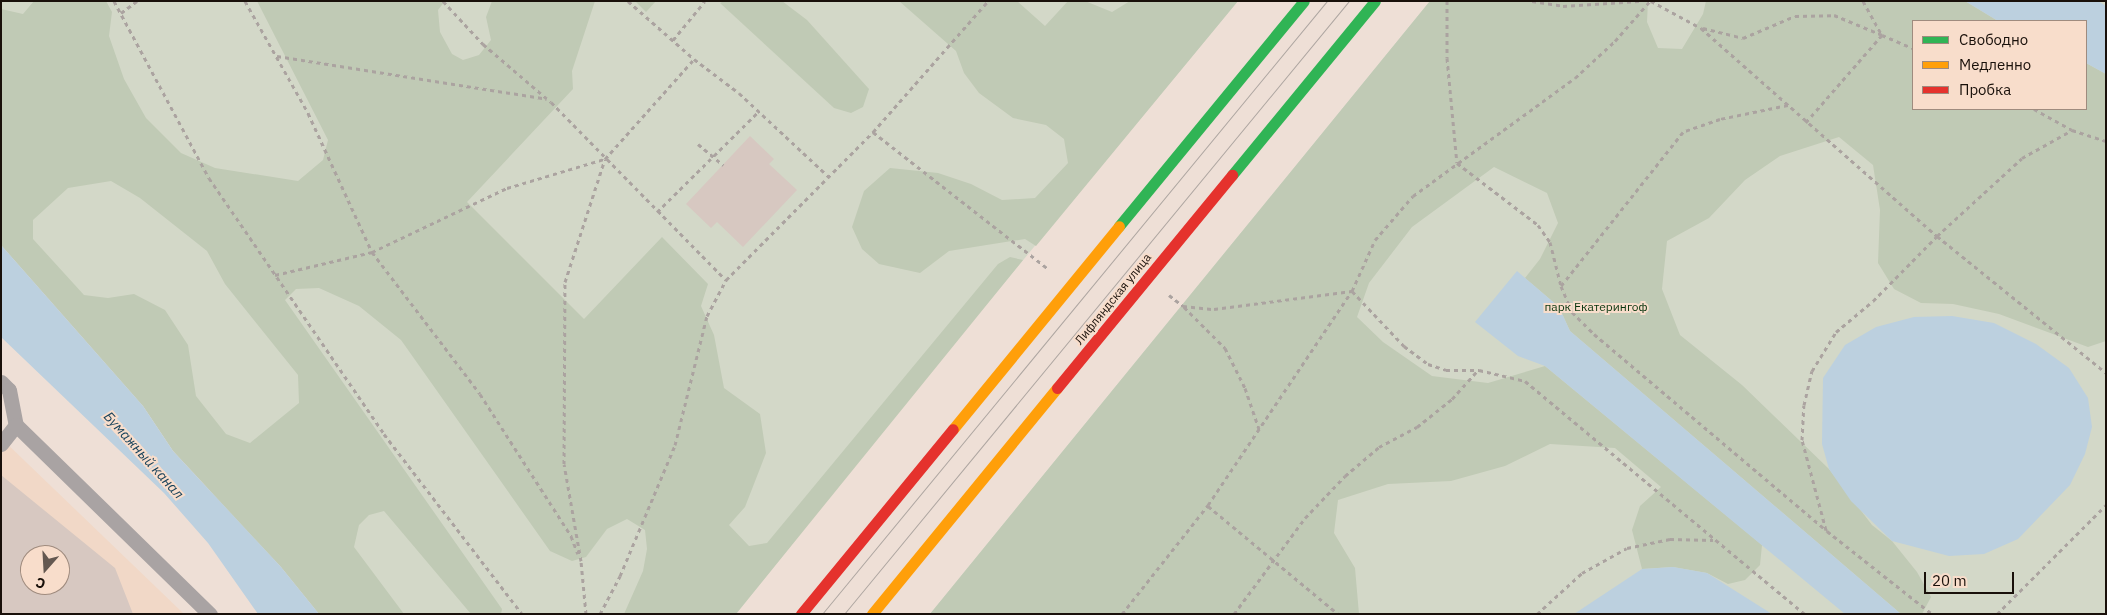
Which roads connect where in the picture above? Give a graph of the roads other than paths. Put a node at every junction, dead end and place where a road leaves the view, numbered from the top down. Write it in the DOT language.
graph roads {
  1 [pos="1304,1"];
  2 [pos="1375,1"];
  3 [pos="1,382"];
  4 [pos="16,425"];
  5 [pos="1,444"];
  6 [pos="210,614"];
  7 [pos="801,614"];
  8 [pos="872,614"];
  1 -- 7 [label="street"];
  2 -- 8 [label="street, Лифляндская улица"];
  3 -- 4 [label="lane"];
  4 -- 5 [label="lane"];
  4 -- 6 [label="lane"];
}
